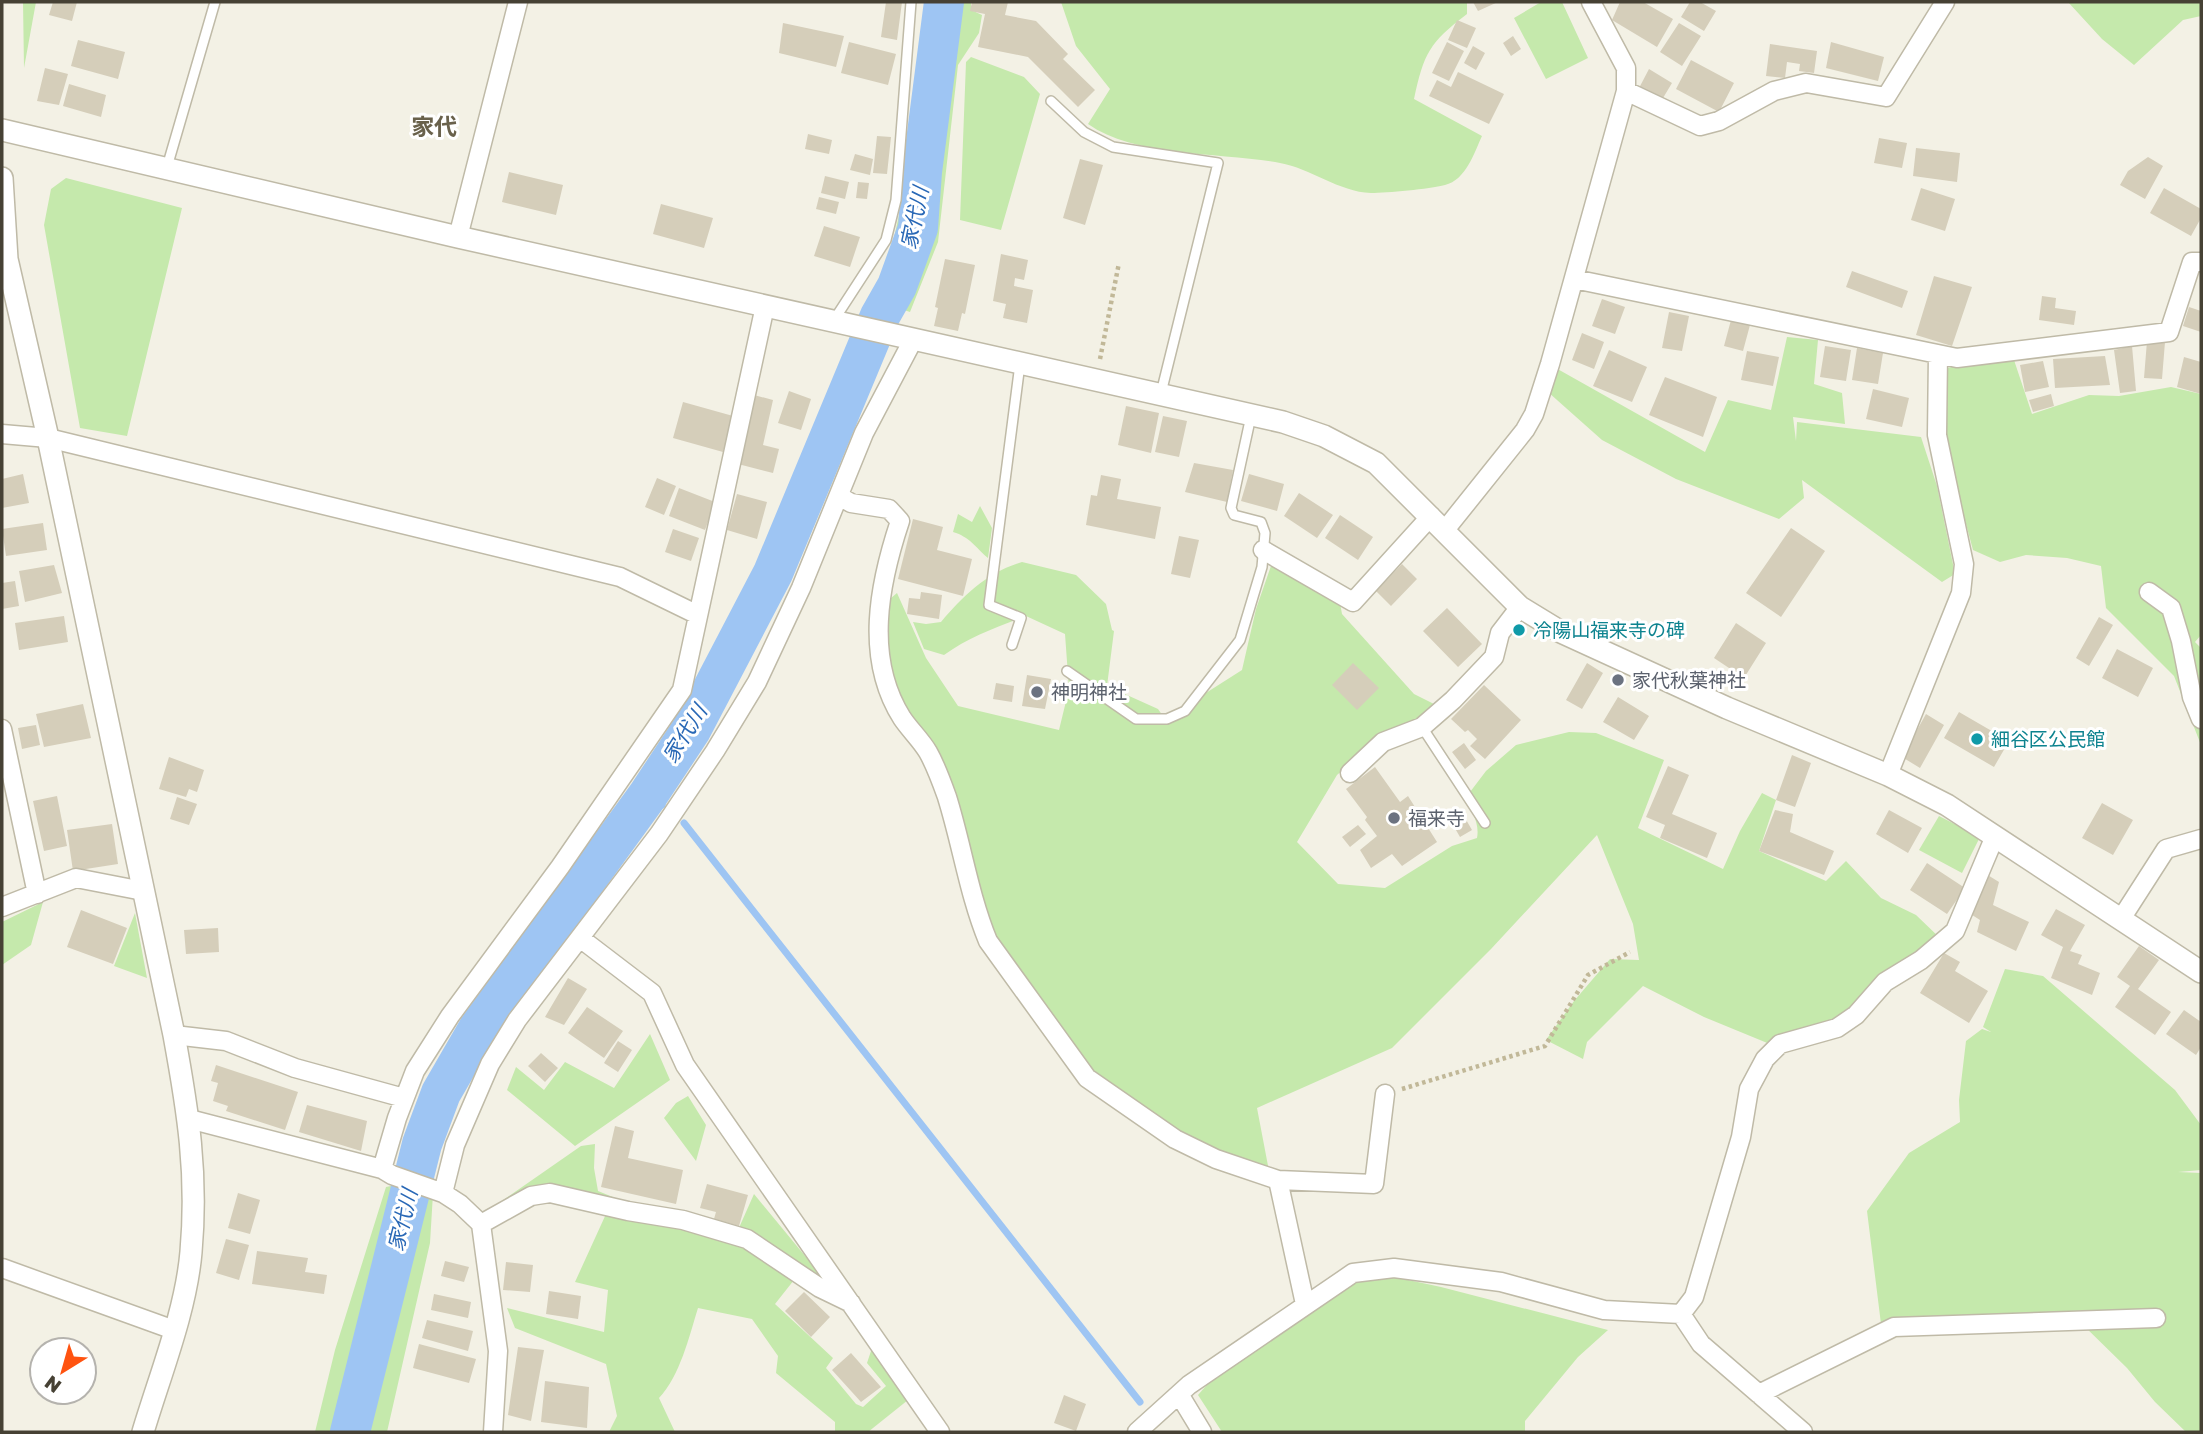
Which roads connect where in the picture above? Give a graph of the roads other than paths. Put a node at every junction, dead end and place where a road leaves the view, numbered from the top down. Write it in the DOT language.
graph roads {
  1 [pos="215,2"];
  2 [pos="518,2"];
  3 [pos="911,2"];
  4 [pos="1591,2"];
  5 [pos="1945,2"];
  6 [pos="1626,92"];
  7 [pos="1051,101"];
  8 [pos="2,130"];
  9 [pos="167,169"];
  10 [pos="2,178"];
  11 [pos="458,237"];
  12 [pos="2201,262"];
  13 [pos="1574,279"];
  14 [pos="765,306"];
  15 [pos="841,323"];
  16 [pos="908,339"];
  17 [pos="1938,354"];
  18 [pos="1020,364"];
  19 [pos="1161,395"];
  20 [pos="1251,415"];
  21 [pos="2,434"];
  22 [pos="48,438"];
  23 [pos="839,496"];
  24 [pos="1438,523"];
  25 [pos="1264,550"];
  26 [pos="2149,592"];
  27 [pos="1520,607"];
  28 [pos="698,615"];
  29 [pos="1012,645"];
  30 [pos="1067,671"];
  31 [pos="2201,719"];
  32 [pos="1422,727"];
  33 [pos="2,729"];
  34 [pos="1350,773"];
  35 [pos="1888,775"];
  36 [pos="1485,823"];
  37 [pos="1995,836"];
  38 [pos="2201,839"];
  39 [pos="143,891"];
  40 [pos="37,894"];
  41 [pos="2,908"];
  42 [pos="2121,919"];
  43 [pos="580,938"];
  44 [pos="2201,972"];
  45 [pos="174,1035"];
  46 [pos="1385,1094"];
  47 [pos="404,1097"];
  48 [pos="190,1119"];
  49 [pos="387,1172"];
  50 [pos="1278,1180"];
  51 [pos="435,1189"];
  52 [pos="481,1224"];
  53 [pos="2,1268"];
  54 [pos="1305,1304"];
  55 [pos="854,1305"];
  56 [pos="1681,1314"];
  57 [pos="2156,1318"];
  58 [pos="174,1330"];
  59 [pos="1179,1394"];
  60 [pos="1759,1394"];
  61 [pos="143,1432"];
  62 [pos="493,1432"];
  63 [pos="940,1432"];
  64 [pos="1137,1432"];
  65 [pos="1202,1432"];
  66 [pos="1803,1432"];
  1 -- 9 [label="lane"];
  2 -- 11 [label="street"];
  3 -- 15 [label="lane"];
  4 -- 6 [label="street"];
  5 -- 6 [label="street"];
  6 -- 13 [label="street"];
  7 -- 19 [label="lane"];
  8 -- 9 [label="street"];
  9 -- 11 [label="street"];
  10 -- 22 [label="street"];
  11 -- 14 [label="street"];
  12 -- 17 [label="street"];
  13 -- 17 [label="street"];
  13 -- 24 [label="street"];
  14 -- 15 [label="street"];
  14 -- 28 [label="street"];
  15 -- 16 [label="street"];
  16 -- 18 [label="street"];
  16 -- 23 [label="street"];
  17 -- 35 [label="street"];
  18 -- 19 [label="street"];
  18 -- 29 [label="lane"];
  19 -- 20 [label="street"];
  20 -- 24 [label="street"];
  20 -- 25 [label="lane"];
  21 -- 22 [label="street"];
  22 -- 28 [label="street"];
  22 -- 39 [label="street"];
  23 -- 43 [label="street"];
  23 -- 50 [label="street"];
  24 -- 25 [label="street"];
  24 -- 27 [label="street"];
  25 -- 30 [label="lane"];
  26 -- 31 [label="street"];
  27 -- 32 [label="street"];
  27 -- 35 [label="street"];
  28 -- 47 [label="street"];
  32 -- 34 [label="street"];
  32 -- 36 [label="lane"];
  33 -- 40 [label="street"];
  35 -- 37 [label="street"];
  37 -- 42 [label="street"];
  37 -- 56 [label="street"];
  38 -- 42 [label="street"];
  39 -- 40 [label="street"];
  39 -- 45 [label="street"];
  40 -- 41 [label="street"];
  42 -- 44 [label="street"];
  43 -- 51 [label="street"];
  43 -- 55 [label="street"];
  45 -- 47 [label="street"];
  45 -- 48 [label="street"];
  46 -- 50 [label="street"];
  47 -- 49 [label="street"];
  48 -- 49 [label="street"];
  48 -- 58 [label="street"];
  49 -- 51 [label="street"];
  50 -- 54 [label="street"];
  51 -- 52 [label="street"];
  52 -- 55 [label="street"];
  52 -- 62 [label="street"];
  53 -- 58 [label="street"];
  54 -- 56 [label="street"];
  54 -- 59 [label="street"];
  55 -- 63 [label="street"];
  56 -- 60 [label="street"];
  57 -- 60 [label="street"];
  58 -- 61 [label="street"];
  59 -- 64 [label="street"];
  59 -- 65 [label="street"];
  60 -- 66 [label="street"];
}
